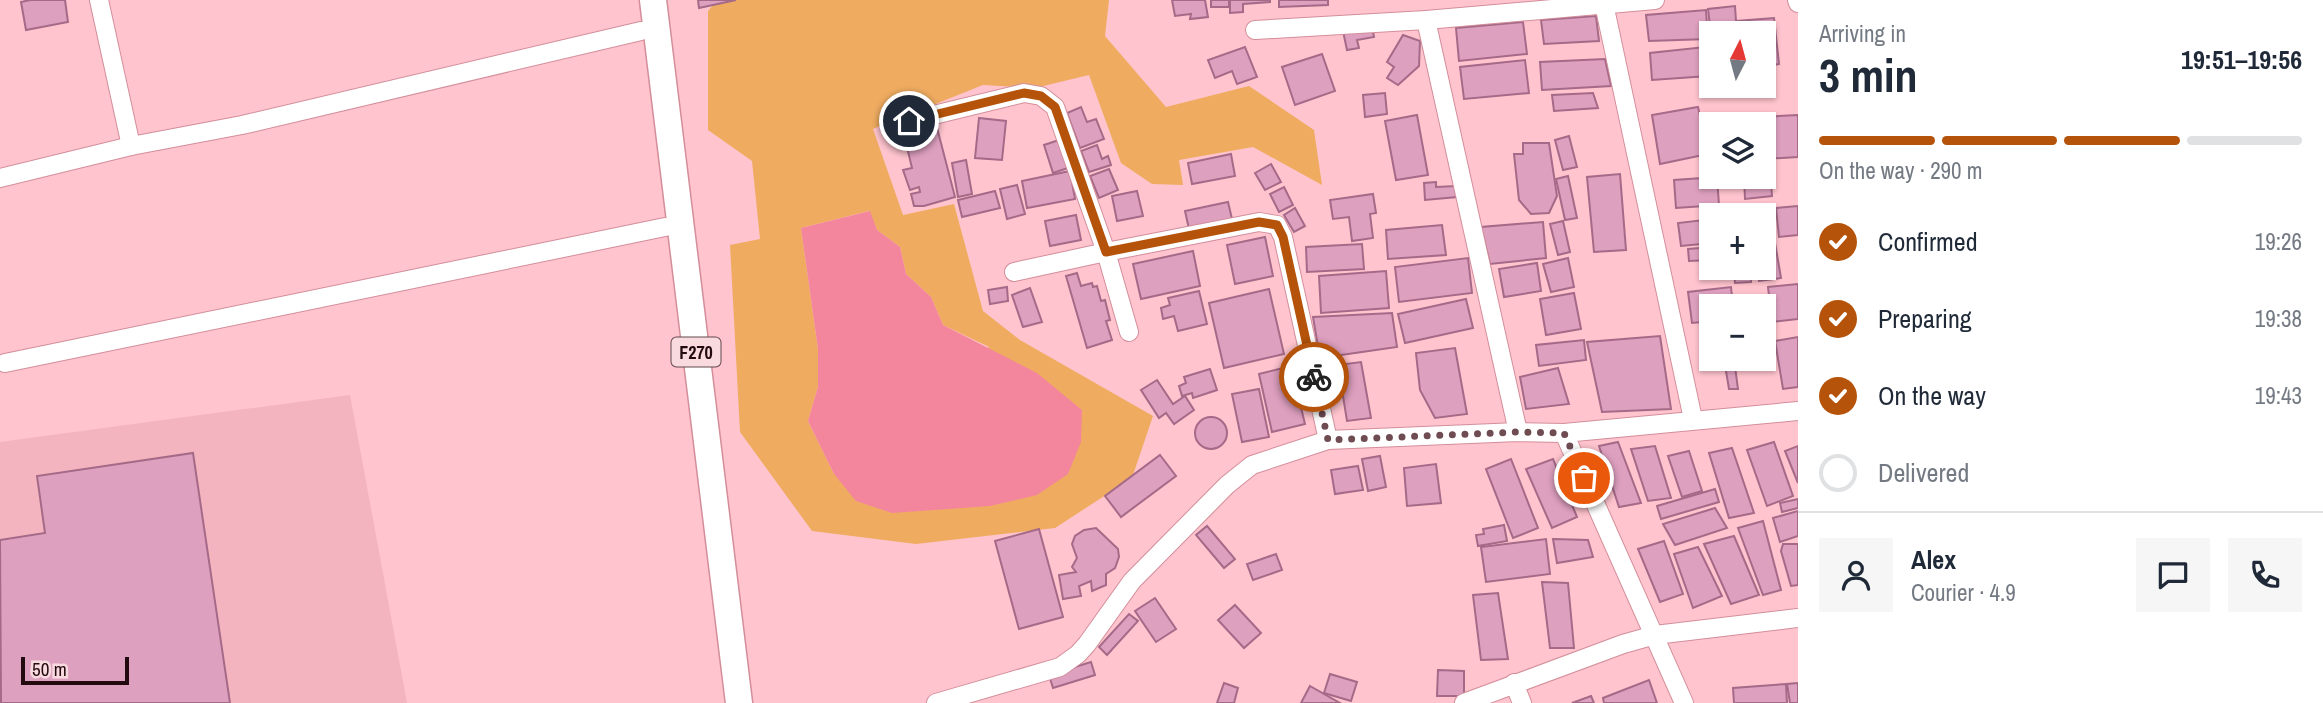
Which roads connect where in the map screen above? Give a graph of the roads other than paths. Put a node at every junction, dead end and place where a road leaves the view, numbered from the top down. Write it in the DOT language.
graph roads {
  1 [pos="99,0"];
  2 [pos="637,0"];
  3 [pos="653,0"];
  4 [pos="1655,0"];
  5 [pos="1604,4"];
  6 [pos="1426,20"];
  7 [pos="1255,30"];
  8 [pos="641,31"];
  9 [pos="909,121"];
  10 [pos="131,146"];
  11 [pos="0,178"];
  12 [pos="665,227"];
  13 [pos="1106,252"];
  14 [pos="1014,272"];
  15 [pos="1129,332"];
  16 [pos="5,363"];
  17 [pos="1798,411"];
  18 [pos="1693,419"];
  19 [pos="1518,432"];
  20 [pos="1564,433"];
  21 [pos="1328,440"];
  22 [pos="1798,618"];
  23 [pos="1655,635"];
  24 [pos="1514,683"];
  25 [pos="722,703"];
  26 [pos="739,703"];
  27 [pos="936,703"];
  28 [pos="1464,703"];
  29 [pos="1522,703"];
  30 [pos="1684,703"];
  1 -- 10 [label="street"];
  2 -- 8 [label="main road, F270"];
  3 -- 26 [label="main road, F270"];
  4 -- 5 [label="street"];
  5 -- 6 [label="street"];
  5 -- 18 [label="street"];
  6 -- 7 [label="street"];
  6 -- 19 [label="street"];
  8 -- 10 [label="street"];
  8 -- 12 [label="main road, F270"];
  9 -- 13 [label="street"];
  10 -- 11 [label="street"];
  12 -- 16 [label="street"];
  12 -- 25 [label="main road, F270"];
  13 -- 14 [label="street"];
  13 -- 15 [label="street"];
  13 -- 21 [label="street"];
  17 -- 18 [label="street"];
  18 -- 20 [label="street"];
  19 -- 20 [label="street"];
  19 -- 21 [label="street"];
  20 -- 23 [label="street"];
  21 -- 27 [label="street"];
  22 -- 23 [label="street"];
  23 -- 24 [label="street"];
  23 -- 30 [label="street"];
  24 -- 28 [label="street"];
  24 -- 29 [label="street"];
}
